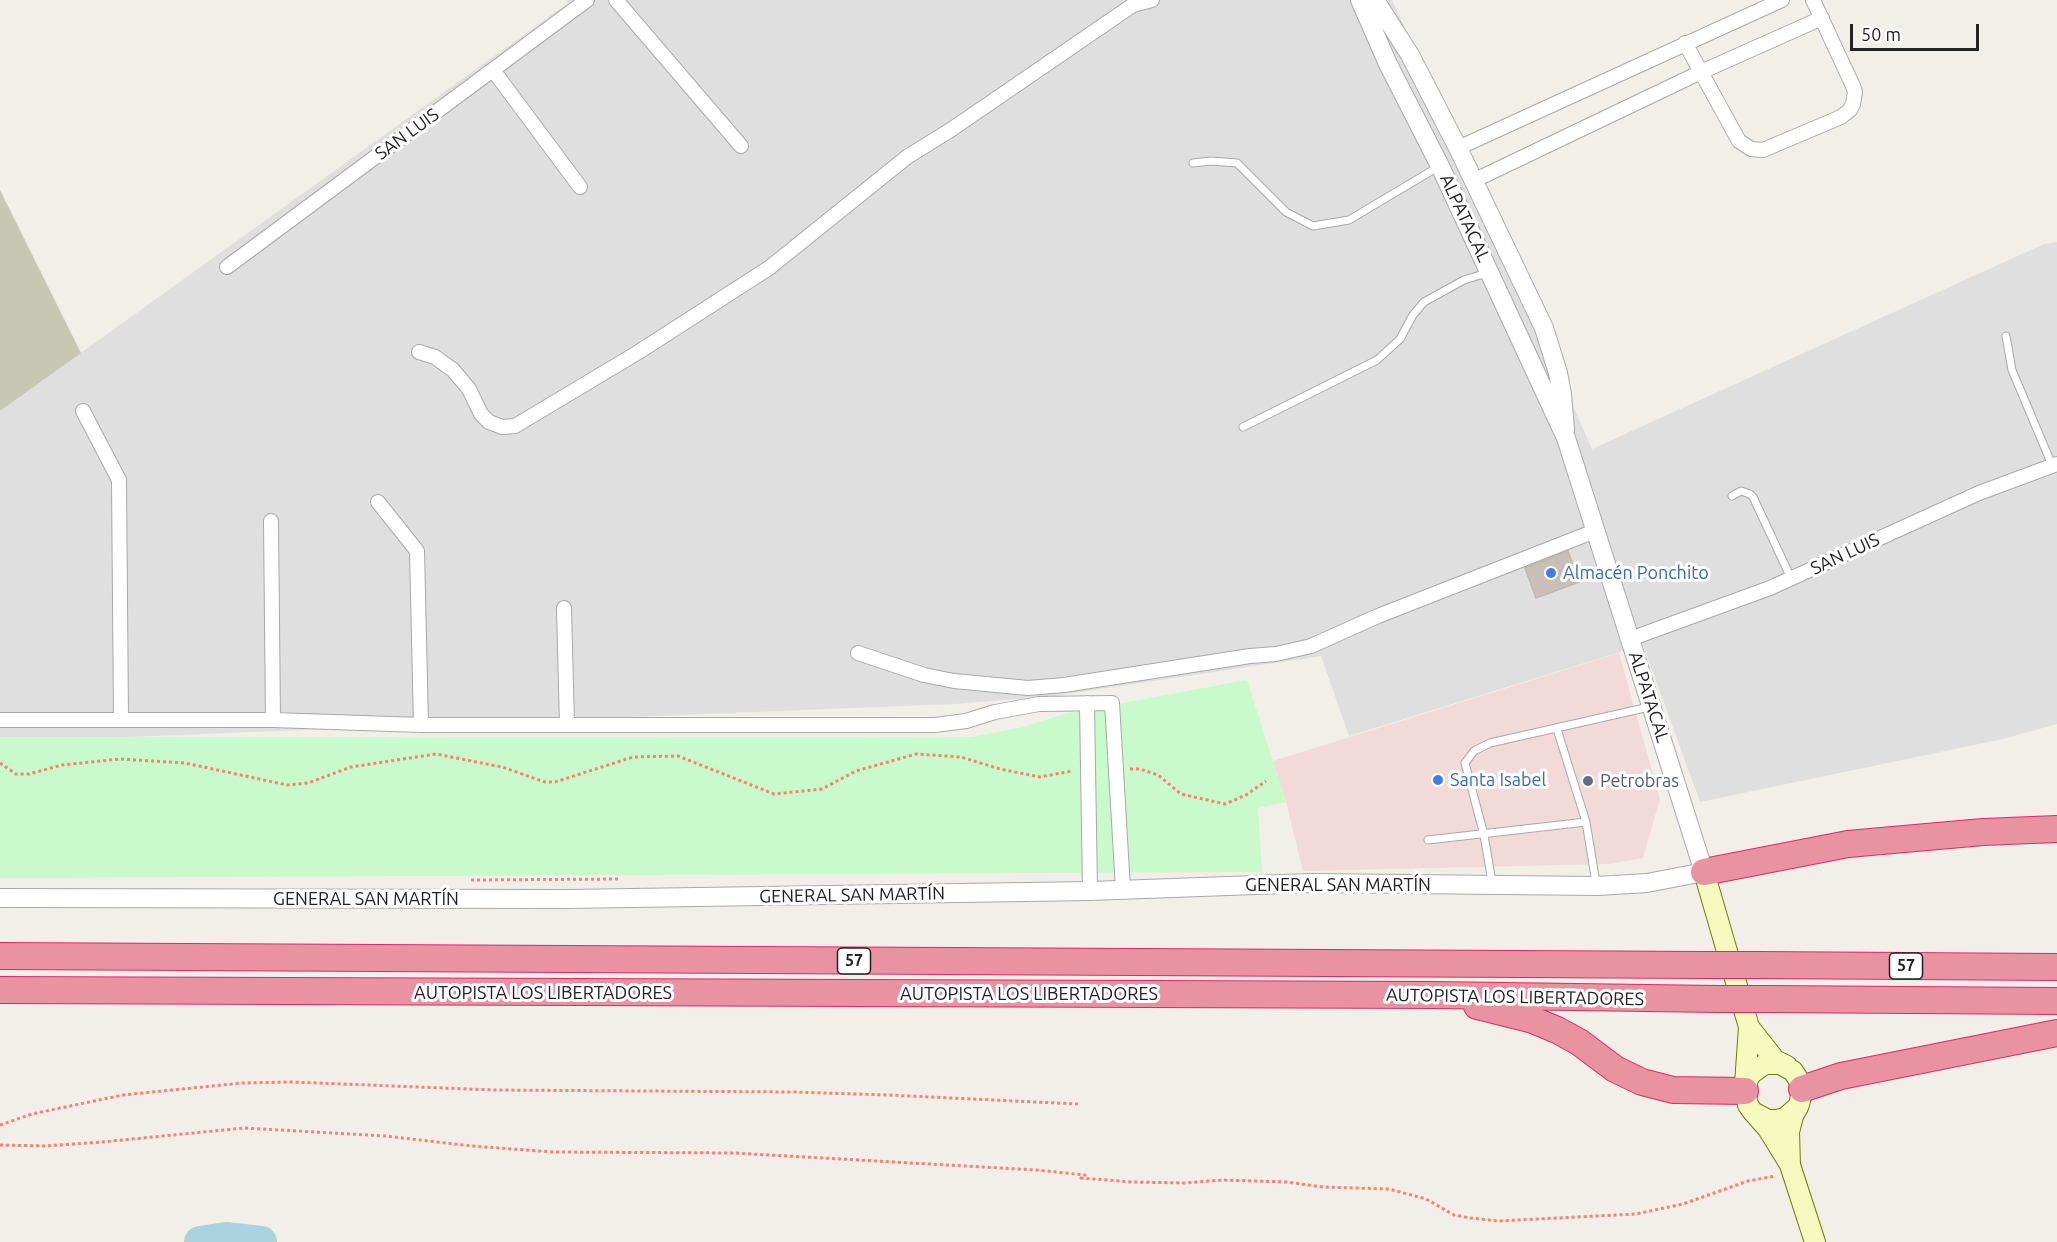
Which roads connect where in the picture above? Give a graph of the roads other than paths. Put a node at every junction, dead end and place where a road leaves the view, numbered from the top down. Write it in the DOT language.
graph roads {
  1 [pos="587,0"];
  2 [pos="616,0"];
  3 [pos="1152,0"];
  4 [pos="1360,0"];
  5 [pos="1376,0"];
  6 [pos="1782,0"];
  7 [pos="1813,0"];
  8 [pos="1822,18"];
  9 [pos="1685,43"];
  10 [pos="1410,55"];
  11 [pos="1388,64"];
  12 [pos="493,70"];
  13 [pos="1701,72"];
  14 [pos="741,146"];
  15 [pos="1458,148"];
  16 [pos="1193,163"];
  17 [pos="1440,166"];
  18 [pos="1473,181"];
  19 [pos="579,187"];
  20 [pos="227,267"];
  21 [pos="1490,272"];
  22 [pos="1544,328"];
  23 [pos="2006,336"];
  24 [pos="1521,340"];
  25 [pos="419,352"];
  26 [pos="83,411"];
  27 [pos="1243,427"];
  28 [pos="1566,438"];
  29 [pos="2054,464"];
  30 [pos="1732,496"];
  31 [pos="378,502"];
  32 [pos="271,521"];
  33 [pos="1595,531"];
  34 [pos="1791,579"];
  35 [pos="564,608"];
  36 [pos="1630,639"];
  37 [pos="858,653"];
  38 [pos="1088,703"];
  39 [pos="1652,706"];
  40 [pos="121,719"];
  41 [pos="0,720"];
  42 [pos="273,720"];
  43 [pos="421,724"];
  44 [pos="567,725"];
  45 [pos="1557,729"];
  46 [pos="1586,822"];
  47 [pos="2057,830"];
  48 [pos="1484,835"];
  49 [pos="1428,840"];
  50 [pos="1704,872"];
  51 [pos="1493,885"];
  52 [pos="1597,886"];
  53 [pos="1123,890"];
  54 [pos="1090,891"];
  55 [pos="0,898"];
  56 [pos="0,956"];
  57 [pos="2057,967"];
  58 [pos="0,990"];
  59 [pos="1433,995"];
  60 [pos="2057,1001"];
  61 [pos="1749,1027"];
  62 [pos="2057,1034"];
  63 [pos="1788,1067"];
  64 [pos="1748,1097"];
  65 [pos="1800,1098"];
  66 [pos="1792,1170"];
  67 [pos="1814,1239"];
  1 -- 12 [label="street, SAN LUIS"];
  2 -- 14 [label="street"];
  3 -- 25 [label="street"];
  4 -- 11 [label="street, ALPATACAL"];
  5 -- 10 [label="street, ALPATACAL"];
  6 -- 9 [label="street"];
  7 -- 8 [label="street"];
  8 -- 13 [label="street"];
  8 -- 13 [label="street"];
  9 -- 13 [label="street"];
  9 -- 15 [label="street"];
  10 -- 11 [label="street"];
  10 -- 15 [label="street, ALPATACAL"];
  11 -- 17 [label="street, ALPATACAL"];
  12 -- 19 [label="street"];
  12 -- 20 [label="street, SAN LUIS"];
  13 -- 18 [label="street"];
  15 -- 18 [label="street, ALPATACAL"];
  16 -- 17 [label="lane"];
  17 -- 21 [label="street, ALPATACAL"];
  18 -- 22 [label="street, ALPATACAL"];
  21 -- 24 [label="street, ALPATACAL"];
  21 -- 27 [label="lane"];
  22 -- 24 [label="street"];
  22 -- 28 [label="street, ALPATACAL"];
  23 -- 29 [label="lane"];
  24 -- 28 [label="street, ALPATACAL"];
  26 -- 40 [label="street"];
  28 -- 33 [label="street, ALPATACAL"];
  29 -- 34 [label="street, SAN LUIS"];
  30 -- 34 [label="lane"];
  31 -- 43 [label="street"];
  32 -- 42 [label="street"];
  33 -- 36 [label="street, ALPATACAL"];
  33 -- 37 [label="street"];
  34 -- 36 [label="street, SAN LUIS"];
  35 -- 44 [label="street"];
  36 -- 39 [label="street, ALPATACAL"];
  38 -- 44 [label="street"];
  38 -- 53 [label="street"];
  38 -- 54 [label="street"];
  39 -- 45 [label="lane"];
  39 -- 50 [label="street, ALPATACAL"];
  40 -- 41 [label="street"];
  40 -- 42 [label="street"];
  42 -- 43 [label="street"];
  43 -- 44 [label="street"];
  45 -- 46 [label="lane"];
  45 -- 48 [label="lane"];
  46 -- 48 [label="lane"];
  46 -- 52 [label="lane"];
  47 -- 50 [label="highway"];
  48 -- 49 [label="lane"];
  48 -- 51 [label="lane"];
  50 -- 52 [label="street, GENERAL SAN MARTÍN"];
  50 -- 61 [label="main road, ALPATACAL"];
  51 -- 52 [label="street, GENERAL SAN MARTÍN"];
  51 -- 53 [label="street, GENERAL SAN MARTÍN"];
  53 -- 54 [label="street, GENERAL SAN MARTÍN"];
  54 -- 55 [label="street, GENERAL SAN MARTÍN"];
  56 -- 57 [label="highway, AUTOPISTA LOS LIBERTADORES / 57, bridge"];
  58 -- 59 [label="highway, AUTOPISTA LOS LIBERTADORES / 57"];
  59 -- 60 [label="highway, AUTOPISTA LOS LIBERTADORES / 57, bridge"];
  59 -- 64 [label="highway"];
  61 -- 63 [label="main road, ALPATACAL"];
  61 -- 64 [label="main road, ALPATACAL"];
  62 -- 65 [label="highway"];
  63 -- 64 [label="main road"];
  63 -- 65 [label="main road, ALPATACAL"];
  64 -- 65 [label="main road"];
  64 -- 66 [label="main road"];
  65 -- 66 [label="main road"];
  66 -- 67 [label="main road"];
}
